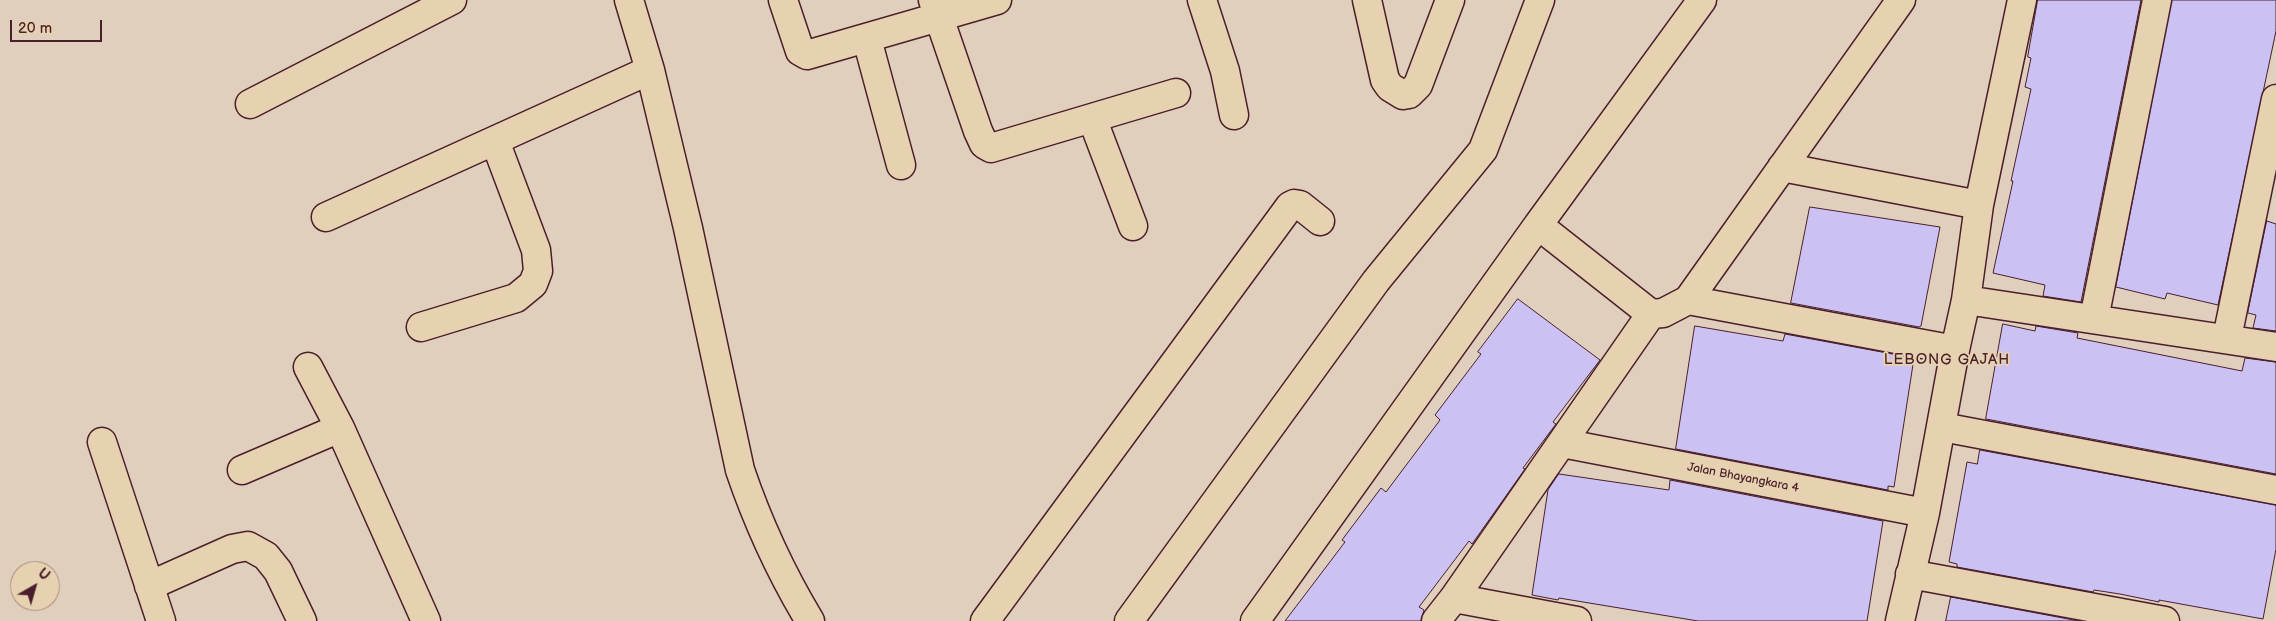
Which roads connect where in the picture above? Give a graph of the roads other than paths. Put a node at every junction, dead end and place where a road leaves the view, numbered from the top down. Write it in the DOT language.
graph roads {
  1 [pos="452,0"];
  2 [pos="629,0"];
  3 [pos="782,0"];
  4 [pos="997,0"];
  5 [pos="1202,0"];
  6 [pos="1367,0"];
  7 [pos="1450,0"];
  8 [pos="1540,0"];
  9 [pos="1702,0"];
  10 [pos="1901,0"];
  11 [pos="2022,0"];
  12 [pos="2157,0"];
  13 [pos="936,8"];
  14 [pos="868,39"];
  15 [pos="650,70"];
  16 [pos="1176,92"];
  17 [pos="2276,99"];
  18 [pos="250,104"];
  19 [pos="1234,115"];
  20 [pos="1092,118"];
  21 [pos="495,141"];
  22 [pos="901,165"];
  23 [pos="1782,167"];
  24 [pos="1980,204"];
  25 [pos="326,217"];
  26 [pos="1320,221"];
  27 [pos="1538,225"];
  28 [pos="1133,226"];
  29 [pos="1688,300"];
  30 [pos="1966,300"];
  31 [pos="1651,314"];
  32 [pos="2094,319"];
  33 [pos="421,327"];
  34 [pos="2227,338"];
  35 [pos="2276,347"];
  36 [pos="1955,350"];
  37 [pos="308,367"];
  38 [pos="1942,427"];
  39 [pos="340,428"];
  40 [pos="102,442"];
  41 [pos="1562,443"];
  42 [pos="242,470"];
  43 [pos="2276,490"];
  44 [pos="1925,513"];
  45 [pos="1910,574"];
  46 [pos="149,586"];
  47 [pos="1454,598"];
  48 [pos="814,618"];
  49 [pos="161,621"];
  50 [pos="302,621"];
  51 [pos="426,621"];
  52 [pos="985,621"];
  53 [pos="1129,621"];
  54 [pos="1255,621"];
  55 [pos="1436,621"];
  56 [pos="1577,621"];
  57 [pos="1900,621"];
  58 [pos="2165,621"];
  1 -- 18 [label="street"];
  2 -- 15 [label="street"];
  3 -- 14 [label="street"];
  4 -- 13 [label="street"];
  5 -- 19 [label="street"];
  6 -- 7 [label="street"];
  8 -- 53 [label="street"];
  9 -- 27 [label="street"];
  10 -- 23 [label="street"];
  11 -- 24 [label="street"];
  12 -- 32 [label="street"];
  13 -- 14 [label="street"];
  13 -- 20 [label="street"];
  14 -- 22 [label="street"];
  15 -- 21 [label="street"];
  15 -- 48 [label="street"];
  16 -- 20 [label="street"];
  17 -- 34 [label="street"];
  20 -- 28 [label="street"];
  21 -- 25 [label="street"];
  21 -- 33 [label="street"];
  23 -- 24 [label="street"];
  23 -- 29 [label="street"];
  24 -- 30 [label="street"];
  26 -- 52 [label="street"];
  27 -- 31 [label="street"];
  27 -- 54 [label="street"];
  29 -- 31 [label="street"];
  29 -- 36 [label="street"];
  30 -- 32 [label="street"];
  30 -- 36 [label="street"];
  31 -- 41 [label="street"];
  32 -- 34 [label="street"];
  34 -- 35 [label="street"];
  36 -- 38 [label="street"];
  37 -- 39 [label="street"];
  38 -- 43 [label="street"];
  38 -- 44 [label="street"];
  39 -- 42 [label="street"];
  39 -- 51 [label="street"];
  40 -- 46 [label="street"];
  41 -- 44 [label="street, Jalan Bhayangkara 4"];
  41 -- 47 [label="street"];
  44 -- 45 [label="street"];
  45 -- 57 [label="street"];
  45 -- 58 [label="street"];
  46 -- 49 [label="street"];
  46 -- 50 [label="street"];
  47 -- 55 [label="street"];
  47 -- 56 [label="street"];
}
